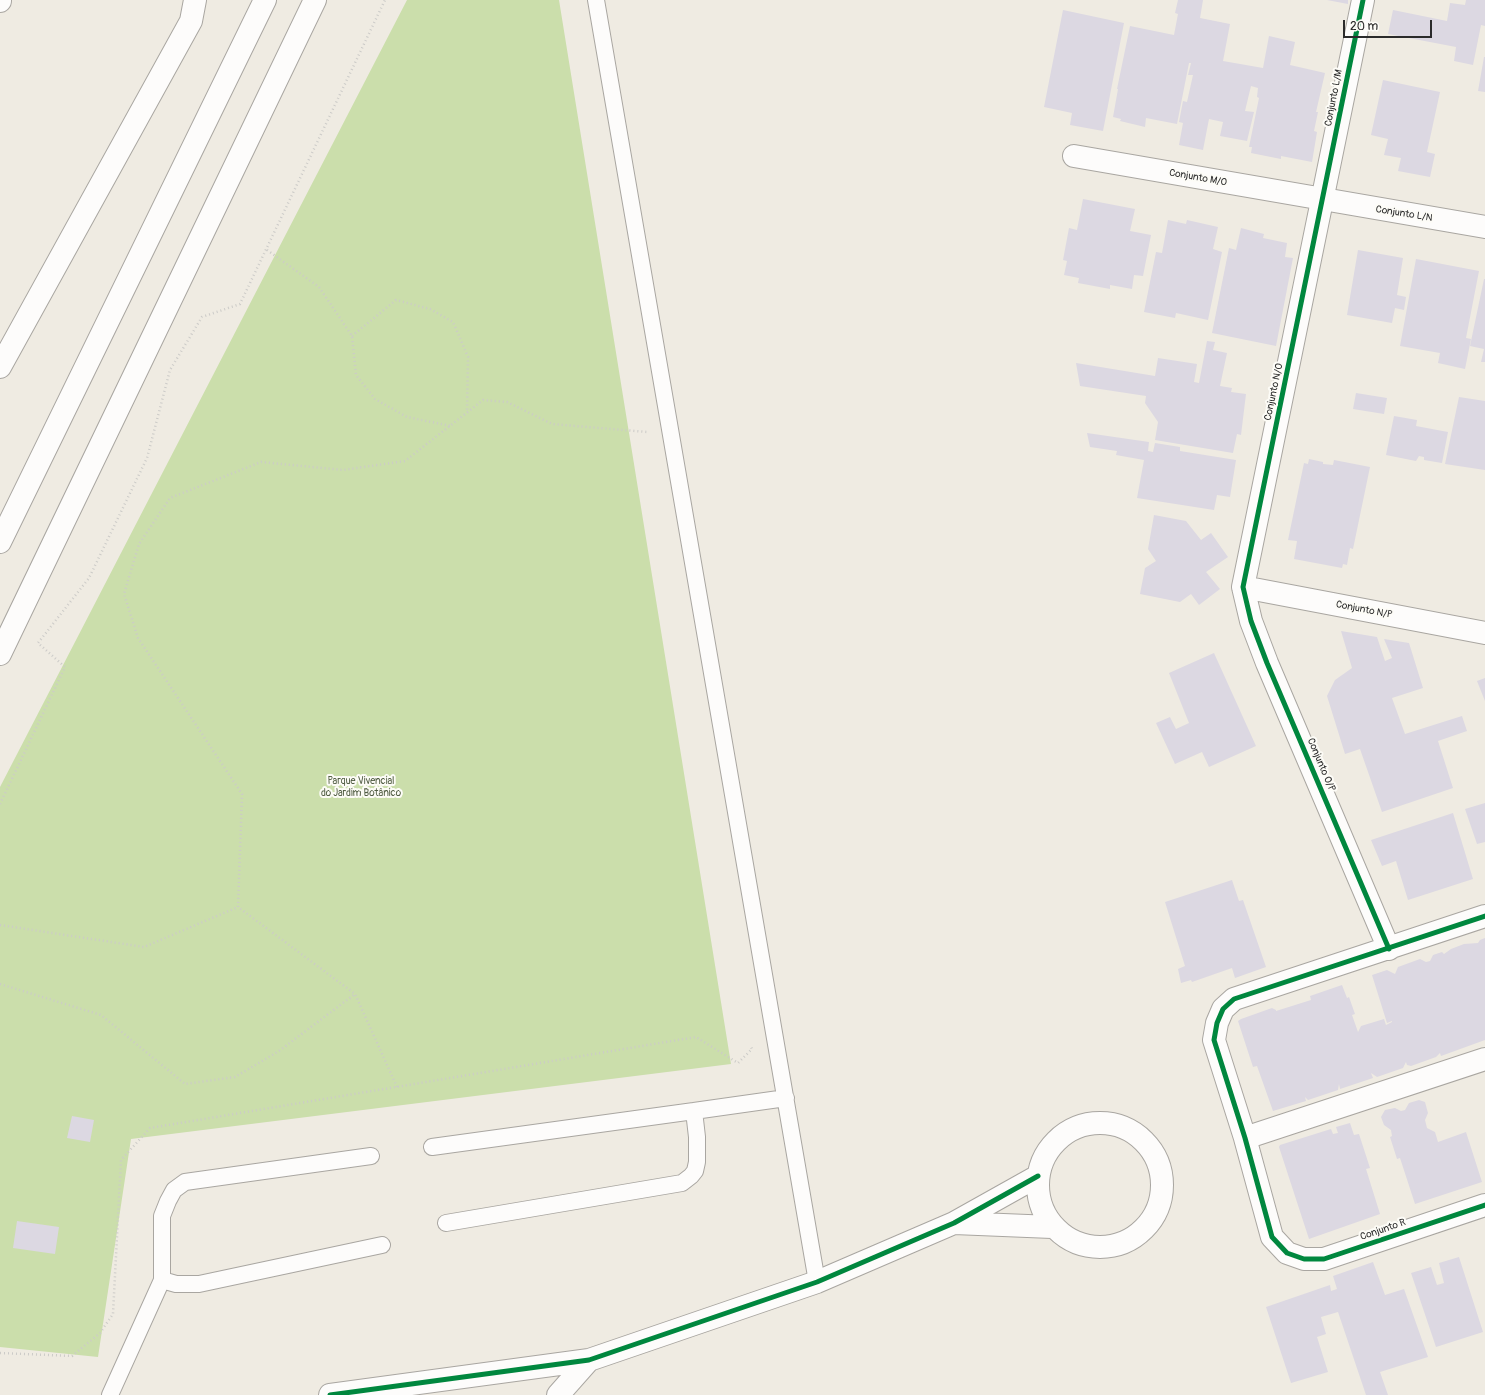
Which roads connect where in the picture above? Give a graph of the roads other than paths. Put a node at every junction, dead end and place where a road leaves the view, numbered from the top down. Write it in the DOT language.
graph roads {
  1 [pos="195,0"];
  2 [pos="265,0"];
  3 [pos="316,0"];
  4 [pos="596,0"];
  5 [pos="1363,0"];
  6 [pos="1074,156"];
  7 [pos="1323,200"];
  8 [pos="1485,227"];
  9 [pos="0,367"];
  10 [pos="0,542"];
  11 [pos="1243,587"];
  12 [pos="1485,633"];
  13 [pos="0,654"];
  14 [pos="1485,916"];
  15 [pos="1389,949"];
  16 [pos="1485,1059"];
  17 [pos="786,1098"];
  18 [pos="694,1111"];
  19 [pos="1245,1138"];
  20 [pos="432,1147"];
  21 [pos="371,1156"];
  22 [pos="1038,1176"];
  23 [pos="1485,1205"];
  24 [pos="446,1223"];
  25 [pos="954,1223"];
  26 [pos="1052,1226"];
  27 [pos="382,1245"];
  28 [pos="162,1280"];
  29 [pos="817,1282"];
  30 [pos="589,1360"];
  31 [pos="110,1395"];
  32 [pos="330,1395"];
  33 [pos="558,1395"];
  1 -- 9 [label="street"];
  2 -- 10 [label="street"];
  3 -- 13 [label="street"];
  4 -- 17 [label="lane"];
  5 -- 7 [label="street, Conjunto L/M"];
  6 -- 7 [label="street, Conjunto M/O"];
  7 -- 8 [label="street, Conjunto L/N"];
  7 -- 11 [label="street, Conjunto N/O"];
  11 -- 12 [label="street, Conjunto N/P"];
  11 -- 15 [label="street, Conjunto O/P"];
  14 -- 15 [label="street"];
  15 -- 19 [label="street"];
  16 -- 19 [label="street"];
  17 -- 18 [label="lane"];
  17 -- 29 [label="lane"];
  18 -- 20 [label="lane"];
  18 -- 24 [label="lane"];
  19 -- 23 [label="street, Conjunto R"];
  21 -- 28 [label="lane"];
  22 -- 25 [label="street"];
  22 -- 26 [label="street"];
  22 -- 26 [label="street"];
  25 -- 26 [label="street"];
  25 -- 29 [label="street"];
  27 -- 28 [label="lane"];
  28 -- 31 [label="lane"];
  29 -- 30 [label="street"];
  30 -- 32 [label="street"];
  30 -- 33 [label="street"];
}
